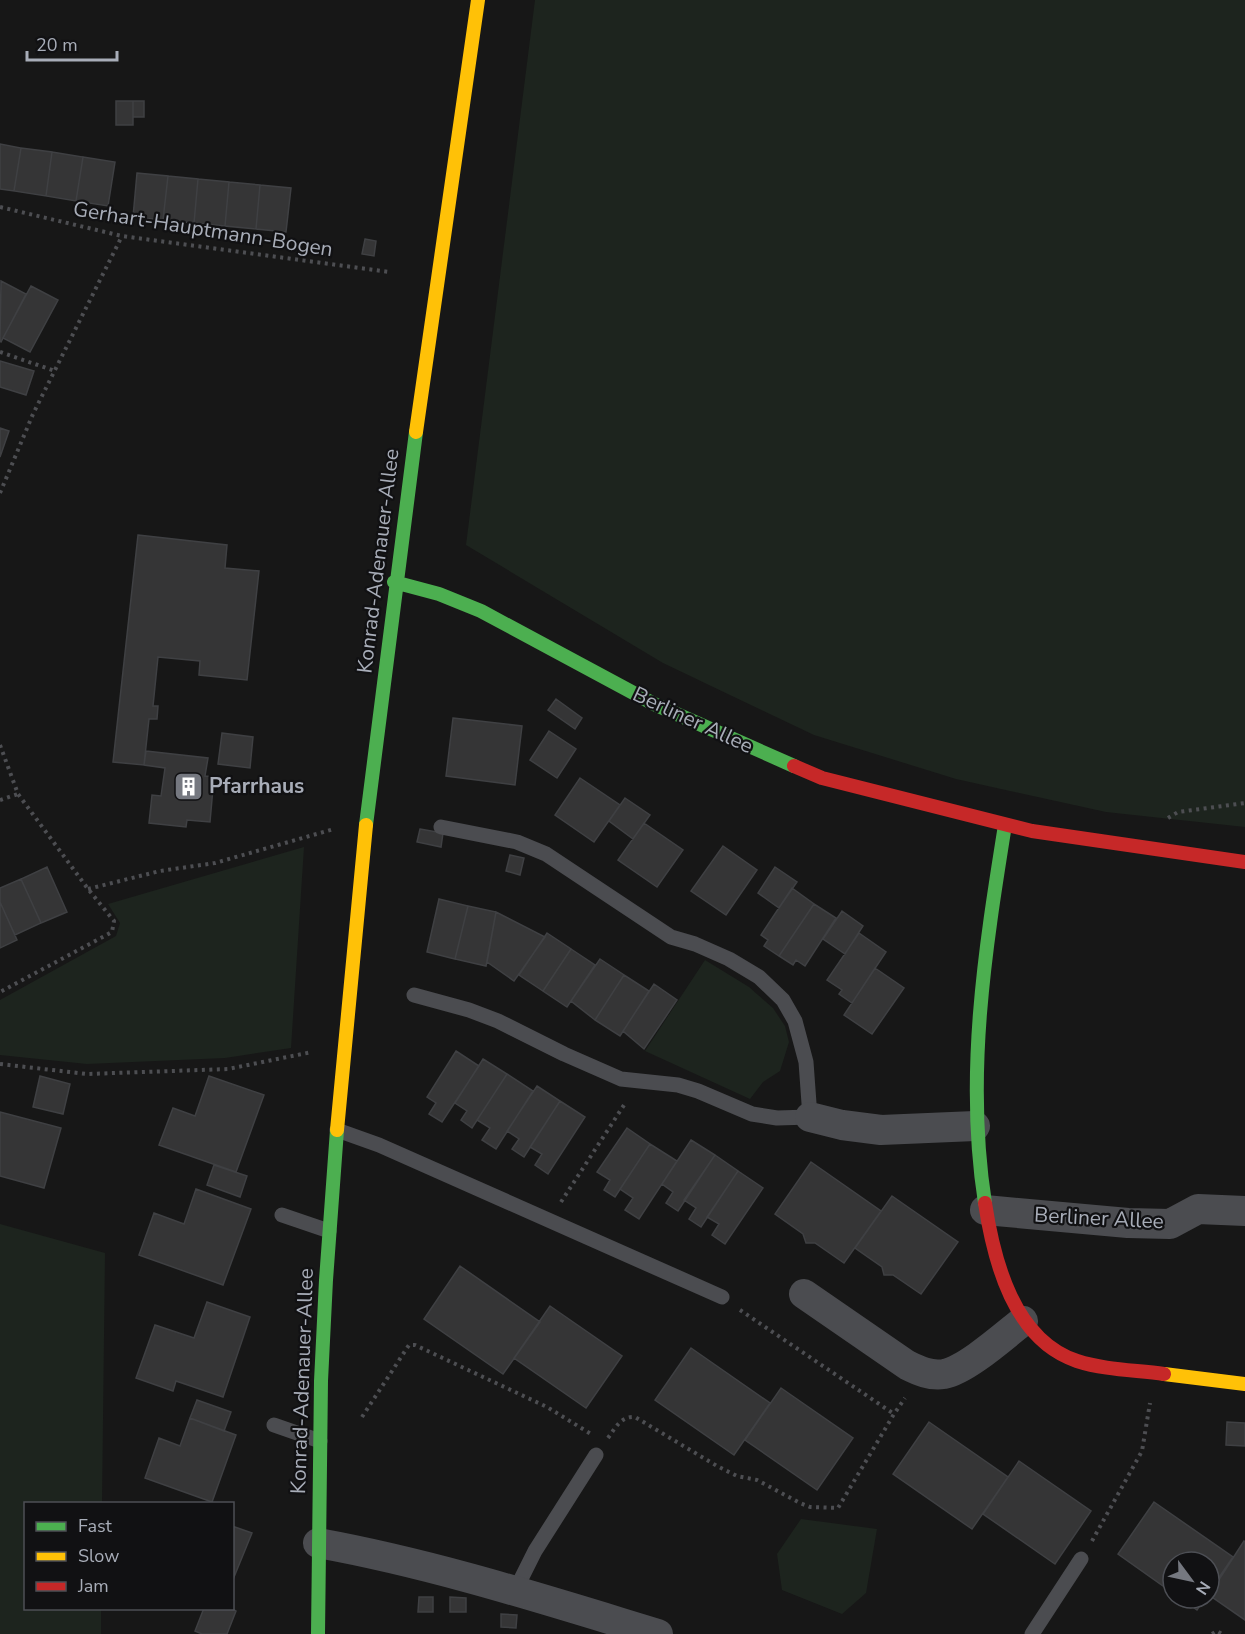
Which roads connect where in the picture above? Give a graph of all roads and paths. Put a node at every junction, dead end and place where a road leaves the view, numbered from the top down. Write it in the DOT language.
graph roads {
  1 [pos="478,0"];
  2 [pos="0,207"];
  3 [pos="122,236"];
  4 [pos="389,272"];
  5 [pos="0,352"];
  6 [pos="55,371"];
  7 [pos="0,493"];
  8 [pos="394,582"];
  9 [pos="0,745"];
  10 [pos="18,794"];
  11 [pos="0,800"];
  12 [pos="1245,803"];
  13 [pos="367,817"];
  14 [pos="1005,825"];
  15 [pos="441,827"];
  16 [pos="1141,847"];
  17 [pos="1245,862"];
  18 [pos="88,889"];
  19 [pos="0,992"];
  20 [pos="414,995"];
  21 [pos="343,1045"];
  22 [pos="0,1064"];
  23 [pos="640,1081"];
  24 [pos="810,1117"];
  25 [pos="975,1126"];
  26 [pos="337,1130"];
  27 [pos="985,1210"];
  28 [pos="1245,1211"];
  29 [pos="282,1215"];
  30 [pos="550,1220"];
  31 [pos="328,1231"];
  32 [pos="804,1294"];
  33 [pos="722,1298"];
  34 [pos="1023,1322"];
  35 [pos="1154,1372"];
  36 [pos="923,1373"];
  37 [pos="1245,1384"];
  38 [pos="894,1414"];
  39 [pos="362,1418"];
  40 [pos="274,1425"];
  41 [pos="320,1441"];
  42 [pos="601,1449"];
  43 [pos="318,1543"];
  44 [pos="1082,1559"];
  45 [pos="515,1591"];
  46 [pos="318,1634"];
  47 [pos="658,1634"];
  48 [pos="1032,1634"];
  49 [pos="1212,1634"];
  50 [pos="1222,1634"];
  1 -- 8 [label="street, Konrad-Adenauer-Allee"];
  2 -- 3 [label="path, Gerhart-Hauptmann-Bogen"];
  3 -- 4 [label="path, Gerhart-Hauptmann-Bogen"];
  3 -- 6 [label="path"];
  5 -- 6 [label="path"];
  6 -- 7 [label="path"];
  8 -- 13 [label="street, Konrad-Adenauer-Allee"];
  8 -- 14 [label="street, Berliner Allee"];
  9 -- 10 [label="path"];
  10 -- 11 [label="path"];
  10 -- 18 [label="path"];
  12 -- 16 [label="path"];
  13 -- 18 [label="path"];
  13 -- 21 [label="street, Konrad-Adenauer-Allee"];
  14 -- 16 [label="street, Berliner Allee"];
  14 -- 25 [label="street"];
  15 -- 24 [label="lane"];
  16 -- 17 [label="street, Berliner Allee"];
  18 -- 19 [label="path"];
  20 -- 23 [label="lane"];
  21 -- 22 [label="path"];
  21 -- 26 [label="street, Konrad-Adenauer-Allee"];
  23 -- 24 [label="lane"];
  23 -- 30 [label="path"];
  24 -- 25 [label="street"];
  25 -- 27 [label="street"];
  26 -- 30 [label="lane"];
  26 -- 31 [label="street, Konrad-Adenauer-Allee"];
  27 -- 28 [label="street, Berliner Allee"];
  27 -- 34 [label="street"];
  29 -- 31 [label="lane"];
  30 -- 33 [label="lane"];
  31 -- 41 [label="street, Konrad-Adenauer-Allee"];
  32 -- 36 [label="street"];
  33 -- 38 [label="path"];
  34 -- 35 [label="street"];
  34 -- 36 [label="street"];
  35 -- 37 [label="street"];
  35 -- 44 [label="path"];
  36 -- 38 [label="path"];
  38 -- 42 [label="path"];
  39 -- 42 [label="path"];
  40 -- 41 [label="lane"];
  41 -- 43 [label="street, Konrad-Adenauer-Allee"];
  42 -- 45 [label="lane"];
  43 -- 45 [label="street"];
  43 -- 46 [label="street, Konrad-Adenauer-Allee"];
  44 -- 48 [label="lane"];
  45 -- 47 [label="street"];
  49 -- 50 [label="path"];
}
